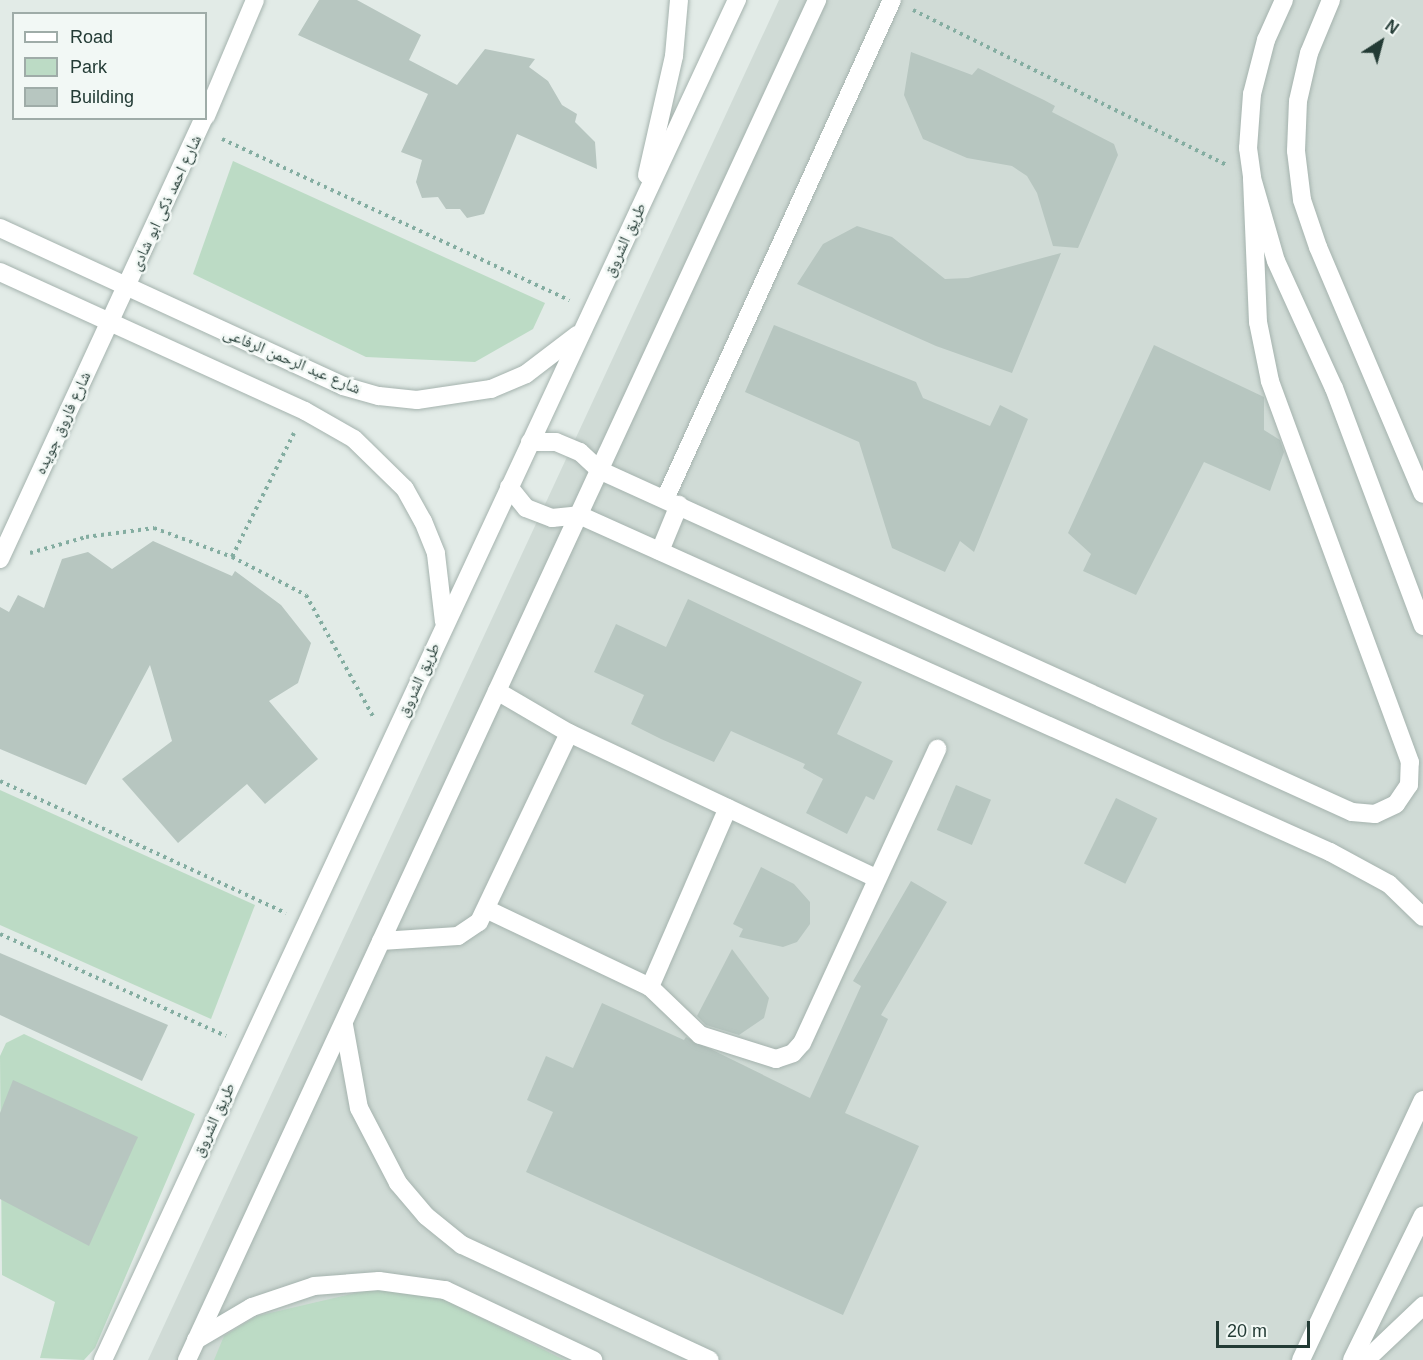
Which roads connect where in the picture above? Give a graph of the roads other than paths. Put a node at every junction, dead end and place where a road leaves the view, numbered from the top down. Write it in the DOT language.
graph roads {
  1 [pos="255,0"];
  2 [pos="679,0"];
  3 [pos="737,0"];
  4 [pos="817,0"];
  5 [pos="1284,0"];
  6 [pos="1331,0"];
  7 [pos="898,3"];
  8 [pos="207,112"];
  9 [pos="203,121"];
  10 [pos="1252,178"];
  11 [pos="640,208"];
  12 [pos="0,228"];
  13 [pos="0,272"];
  14 [pos="127,286"];
  15 [pos="589,319"];
  16 [pos="110,322"];
  17 [pos="530,442"];
  18 [pos="599,470"];
  19 [pos="509,487"];
  20 [pos="1423,494"];
  21 [pos="672,502"];
  22 [pos="579,515"];
  23 [pos="660,551"];
  24 [pos="0,559"];
  25 [pos="444,625"];
  26 [pos="1423,626"];
  27 [pos="496,692"];
  28 [pos="569,733"];
  29 [pos="937,749"];
  30 [pos="1417,760"];
  31 [pos="728,808"];
  32 [pos="876,878"];
  33 [pos="488,910"];
  34 [pos="1423,917"];
  35 [pos="381,941"];
  36 [pos="650,987"];
  37 [pos="344,1024"];
  38 [pos="1423,1100"];
  39 [pos="1423,1215"];
  40 [pos="1423,1306"];
  41 [pos="196,1340"];
  42 [pos="103,1360"];
  43 [pos="187,1360"];
  44 [pos="593,1360"];
  45 [pos="710,1360"];
  46 [pos="1300,1360"];
  47 [pos="1352,1360"];
  48 [pos="1366,1360"];
  1 -- 8 [label="street, شارع احمد ذكى ابو شادى"];
  2 -- 11 [label="street"];
  3 -- 11 [label="street, طريق الشروق"];
  4 -- 18 [label="street"];
  5 -- 10 [label="street"];
  6 -- 20 [label="street"];
  7 -- 21 [label="street"];
  9 -- 14 [label="street, شارع احمد ذكى ابو شادى"];
  10 -- 26 [label="street"];
  10 -- 30 [label="street"];
  11 -- 15 [label="street, طريق الشروق"];
  12 -- 14 [label="street, شارع عبد الرحمن الرفاعى"];
  13 -- 16 [label="street"];
  14 -- 15 [label="street, شارع عبد الرحمن الرفاعى"];
  14 -- 16 [label="street, شارع فاروق جويده"];
  15 -- 17 [label="street, طريق الشروق"];
  16 -- 24 [label="street, شارع فاروق جويده"];
  16 -- 25 [label="street"];
  17 -- 18 [label="street"];
  17 -- 19 [label="street, طريق الشروق"];
  18 -- 21 [label="street"];
  18 -- 22 [label="street"];
  19 -- 22 [label="street"];
  19 -- 25 [label="street, طريق الشروق"];
  21 -- 23 [label="street"];
  21 -- 30 [label="street"];
  22 -- 23 [label="street"];
  22 -- 27 [label="street"];
  23 -- 34 [label="street"];
  25 -- 42 [label="street, طريق الشروق"];
  27 -- 28 [label="street"];
  27 -- 35 [label="street"];
  28 -- 31 [label="street"];
  28 -- 33 [label="street"];
  29 -- 32 [label="street"];
  31 -- 32 [label="street"];
  31 -- 36 [label="street"];
  32 -- 36 [label="street"];
  33 -- 35 [label="street"];
  33 -- 36 [label="street"];
  35 -- 37 [label="street"];
  37 -- 41 [label="street"];
  37 -- 45 [label="street"];
  38 -- 46 [label="street"];
  39 -- 47 [label="street"];
  40 -- 48 [label="street"];
  41 -- 43 [label="street"];
  41 -- 44 [label="street"];
}
